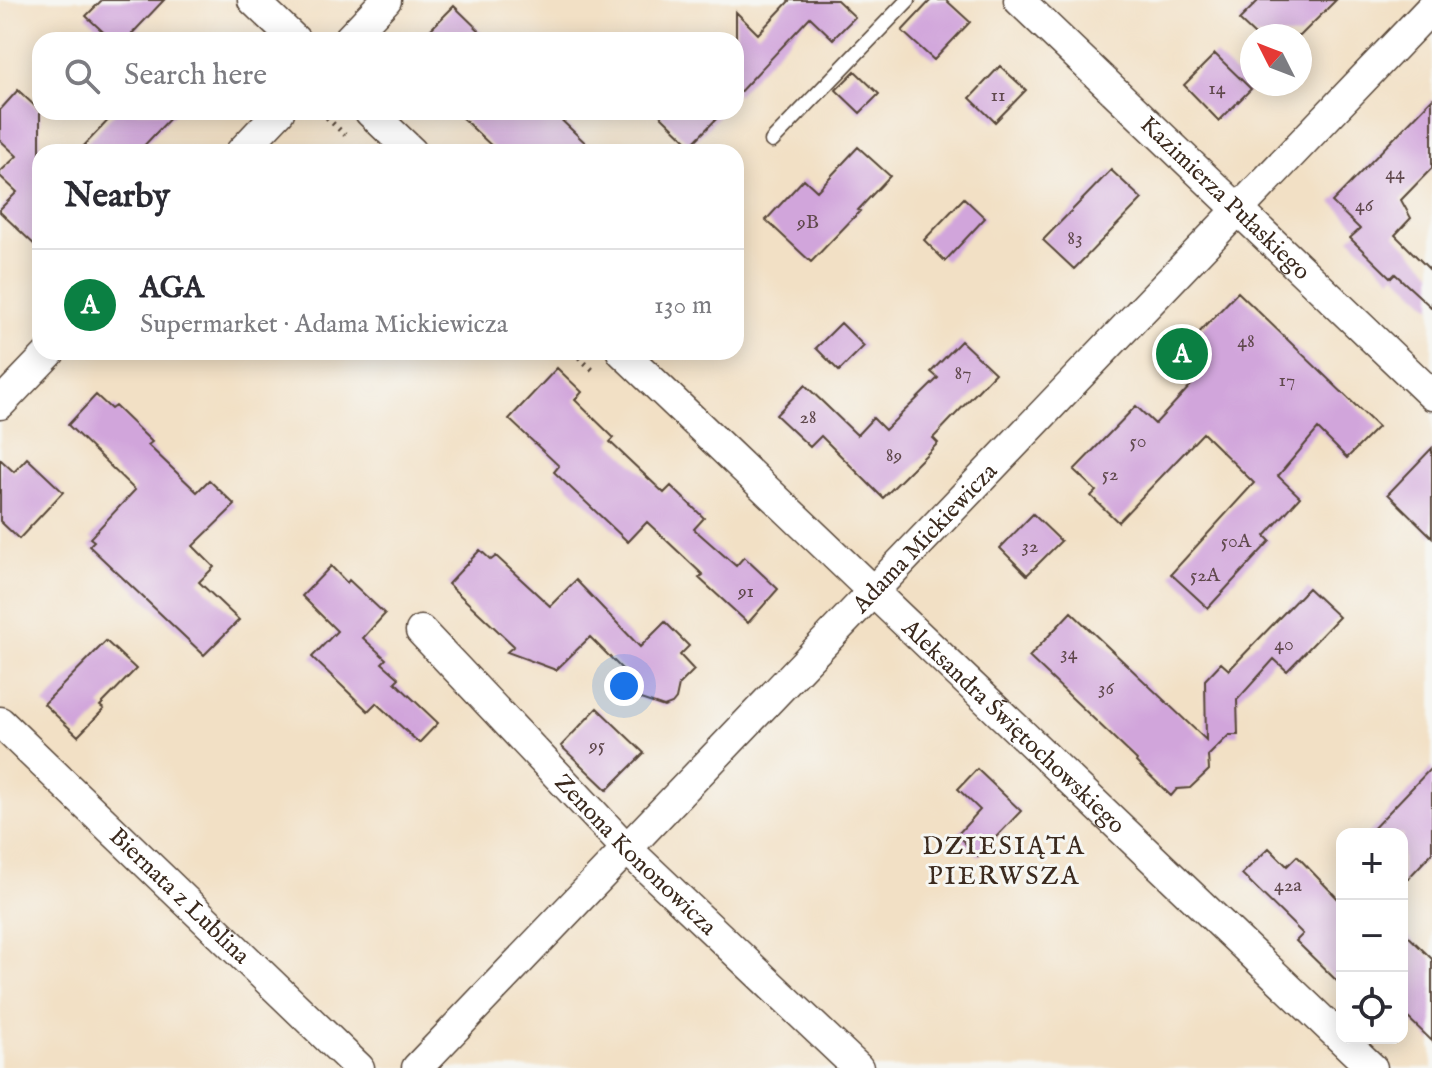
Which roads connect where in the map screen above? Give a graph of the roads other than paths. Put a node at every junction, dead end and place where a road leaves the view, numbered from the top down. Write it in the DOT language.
graph roads {
  1 [pos="253,0"];
  2 [pos="386,0"];
  3 [pos="908,0"];
  4 [pos="1019,0"];
  5 [pos="1432,7"];
  6 [pos="287,32"];
  7 [pos="356,32"];
  8 [pos="271,120"];
  9 [pos="378,120"];
  10 [pos="772,141"];
  11 [pos="249,144"];
  12 [pos="404,144"];
  13 [pos="1239,209"];
  14 [pos="42,360"];
  15 [pos="630,360"];
  16 [pos="1432,395"];
  17 [pos="0,404"];
  18 [pos="873,591"];
  19 [pos="421,631"];
  20 [pos="0,722"];
  21 [pos="627,849"];
  22 [pos="359,1068"];
  23 [pos="417,1068"];
  24 [pos="858,1068"];
  25 [pos="1372,1068"];
  1 -- 6 [label="street"];
  2 -- 7 [label="street"];
  3 -- 10 [label="lane"];
  4 -- 13 [label="street, Kazimierza Pułaskiego"];
  5 -- 13 [label="street, Adama Mickiewicza"];
  8 -- 11 [label="street"];
  9 -- 12 [label="street"];
  13 -- 16 [label="street, Kazimierza Pułaskiego"];
  13 -- 18 [label="street, Adama Mickiewicza"];
  14 -- 17 [label="street"];
  15 -- 18 [label="street, Aleksandra Świętochowskiego"];
  18 -- 21 [label="street, Adama Mickiewicza"];
  18 -- 25 [label="street, Aleksandra Świętochowskiego"];
  19 -- 21 [label="street, Zenona Kononowicza"];
  20 -- 22 [label="street, Biernata z Lublina"];
  21 -- 23 [label="street, Adama Mickiewicza"];
  21 -- 24 [label="street, Zenona Kononowicza"];
}
